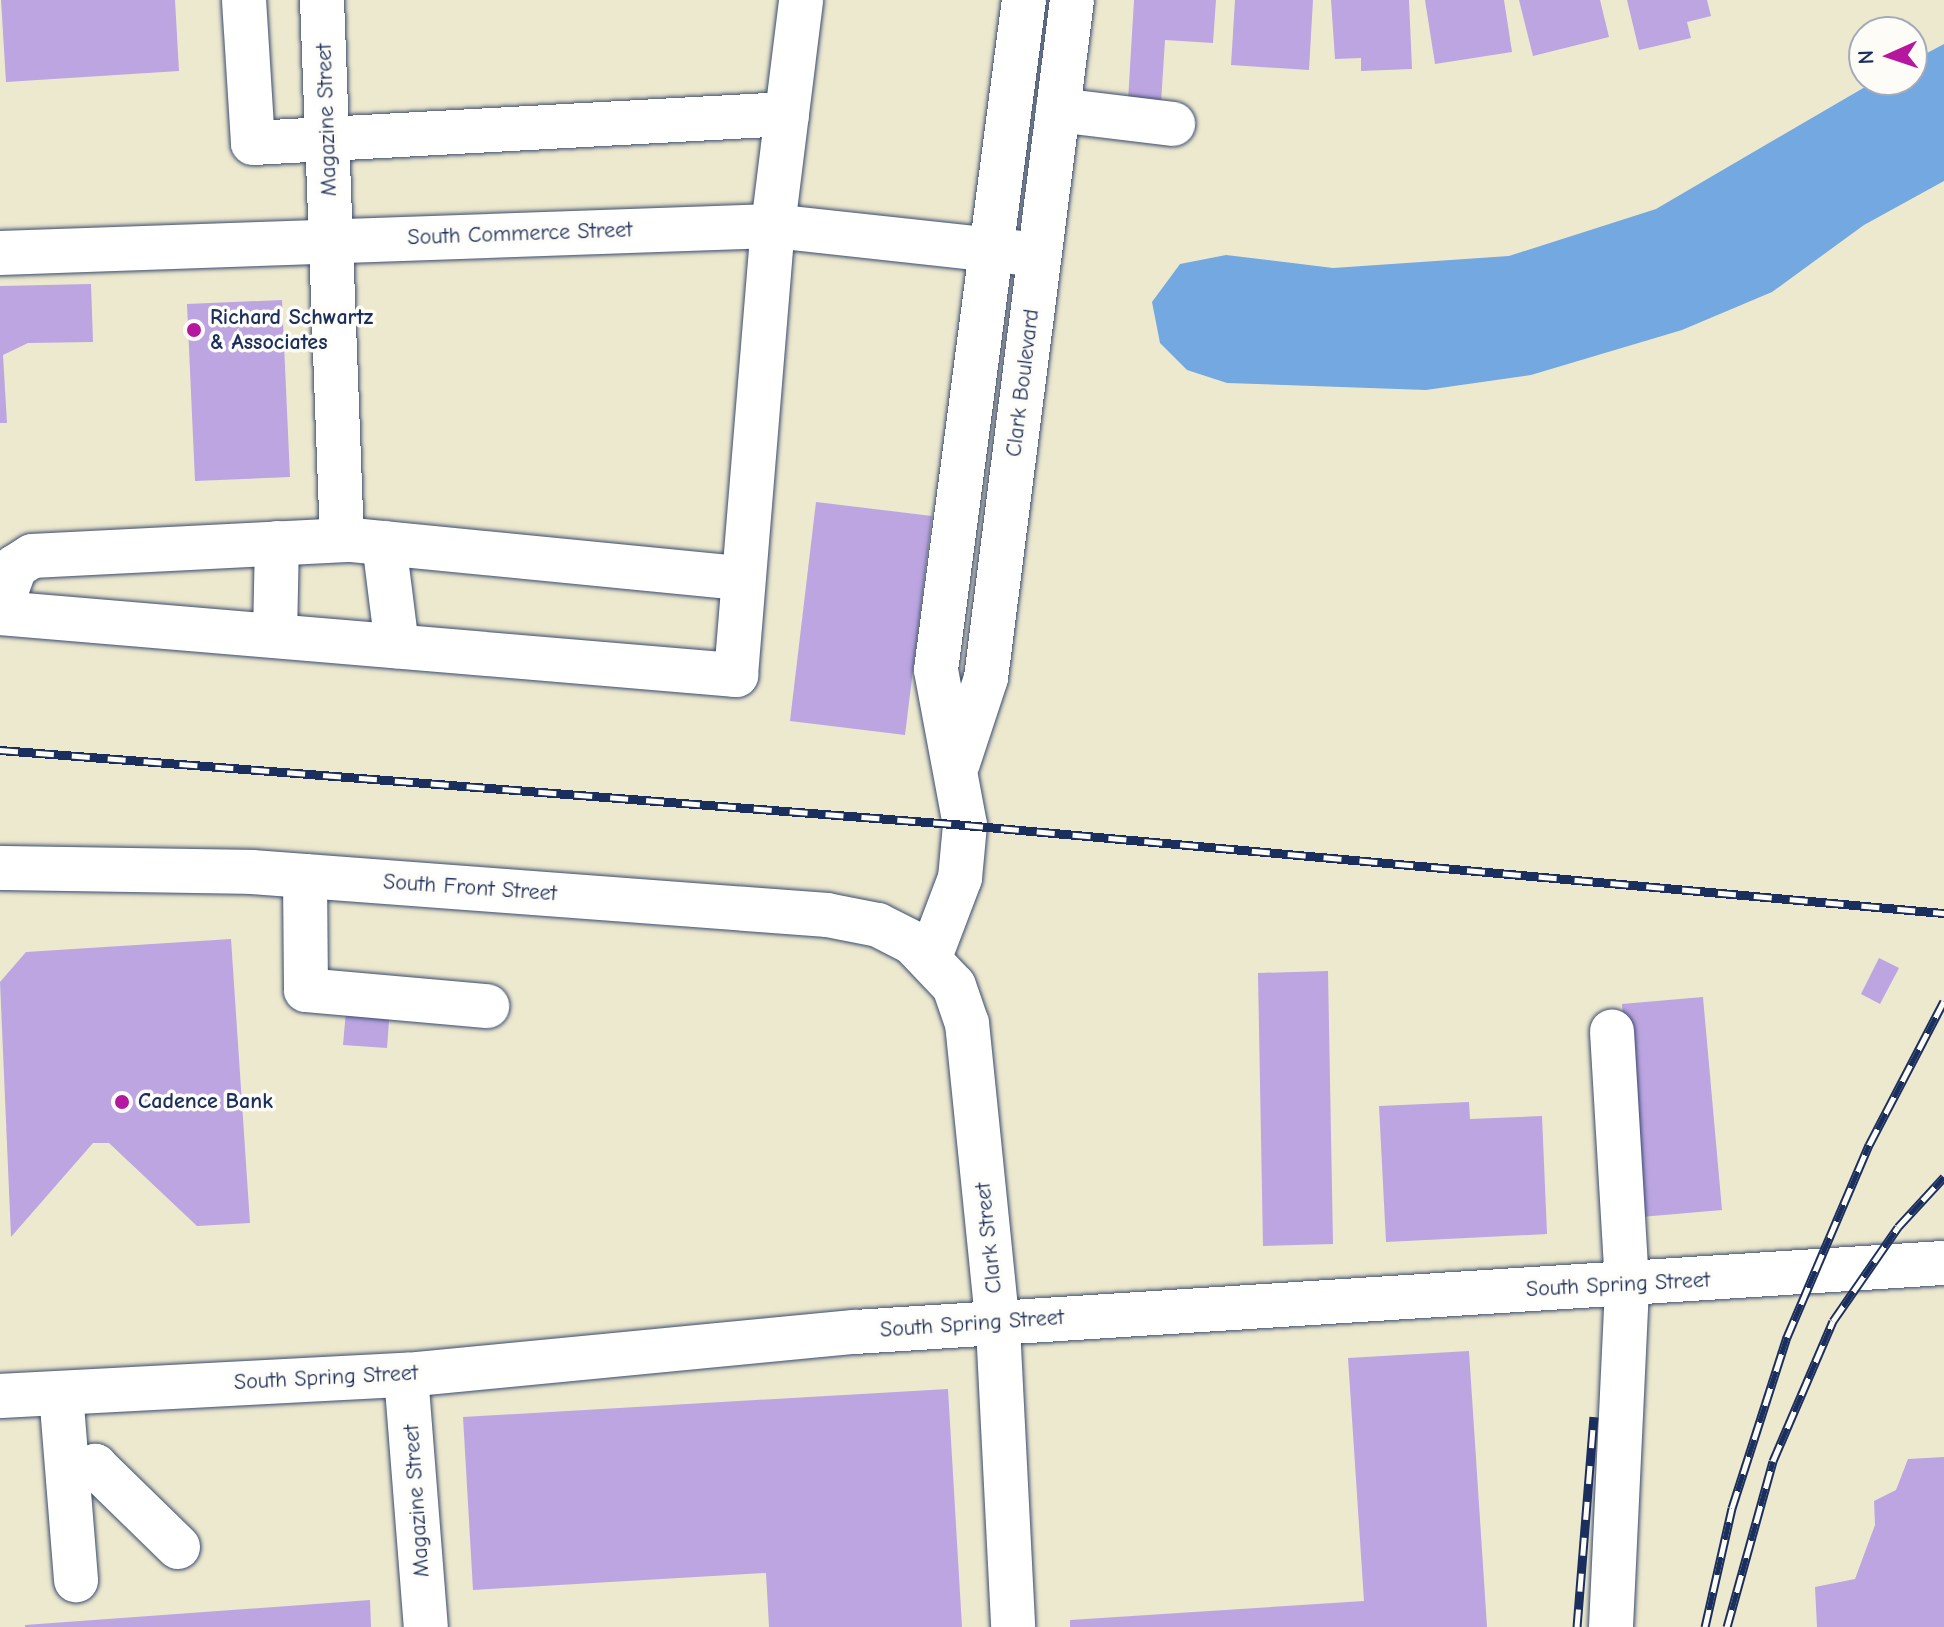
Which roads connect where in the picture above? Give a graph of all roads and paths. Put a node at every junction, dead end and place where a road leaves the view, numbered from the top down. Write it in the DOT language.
graph roads {
  1 [pos="244,0"];
  2 [pos="322,0"];
  3 [pos="801,0"];
  4 [pos="1024,0"];
  5 [pos="1072,0"];
  6 [pos="1058,110"];
  7 [pos="787,114"];
  8 [pos="1173,124"];
  9 [pos="328,141"];
  10 [pos="773,226"];
  11 [pos="332,240"];
  12 [pos="996,250"];
  13 [pos="0,253"];
  14 [pos="1039,255"];
  15 [pos="363,542"];
  16 [pos="277,543"];
  17 [pos="743,578"];
  18 [pos="0,611"];
  19 [pos="275,636"];
  20 [pos="397,646"];
  21 [pos="958,763"];
  22 [pos="0,868"];
  23 [pos="305,876"];
  24 [pos="930,957"];
  25 [pos="487,1006"];
  26 [pos="1612,1031"];
  27 [pos="1944,1263"];
  28 [pos="1627,1284"];
  29 [pos="998,1327"];
  30 [pos="406,1375"];
  31 [pos="61,1393"];
  32 [pos="0,1396"];
  33 [pos="68,1478"];
  34 [pos="178,1547"];
  35 [pos="76,1580"];
  36 [pos="426,1627"];
  37 [pos="1013,1627"];
  38 [pos="1611,1627"];
  1 -- 9 [label="street"];
  2 -- 9 [label="street, Magazine Street"];
  3 -- 7 [label="street"];
  4 -- 12 [label="street, Clark Boulevard"];
  5 -- 6 [label="street, Clark Boulevard"];
  6 -- 8 [label="street"];
  6 -- 14 [label="street, Clark Boulevard"];
  7 -- 9 [label="street"];
  7 -- 10 [label="street"];
  9 -- 11 [label="street, Magazine Street"];
  10 -- 11 [label="street, South Commerce Street"];
  10 -- 12 [label="street, South Commerce Street"];
  10 -- 17 [label="street"];
  11 -- 13 [label="street, South Commerce Street"];
  11 -- 15 [label="street, Magazine Street"];
  12 -- 14 [label="street, South Commerce Street"];
  12 -- 21 [label="street, Clark Boulevard"];
  14 -- 21 [label="street, Clark Boulevard"];
  15 -- 16 [label="street"];
  15 -- 17 [label="street"];
  15 -- 20 [label="street, Magazine Street"];
  16 -- 18 [label="street"];
  16 -- 19 [label="street"];
  17 -- 20 [label="street"];
  18 -- 19 [label="street"];
  19 -- 20 [label="street"];
  21 -- 24 [label="street, Clark Boulevard"];
  22 -- 23 [label="street, South Front Street"];
  23 -- 24 [label="street, South Front Street"];
  23 -- 25 [label="street"];
  24 -- 29 [label="street, Clark Street"];
  26 -- 28 [label="street"];
  27 -- 28 [label="street, South Spring Street"];
  28 -- 29 [label="street, South Spring Street"];
  28 -- 38 [label="street"];
  29 -- 30 [label="street, South Spring Street"];
  29 -- 37 [label="street, Clark Street"];
  30 -- 31 [label="street, South Spring Street"];
  30 -- 36 [label="street, Magazine Street"];
  31 -- 32 [label="street, South Spring Street"];
  31 -- 33 [label="street"];
  33 -- 34 [label="street"];
  33 -- 35 [label="street"];
}
